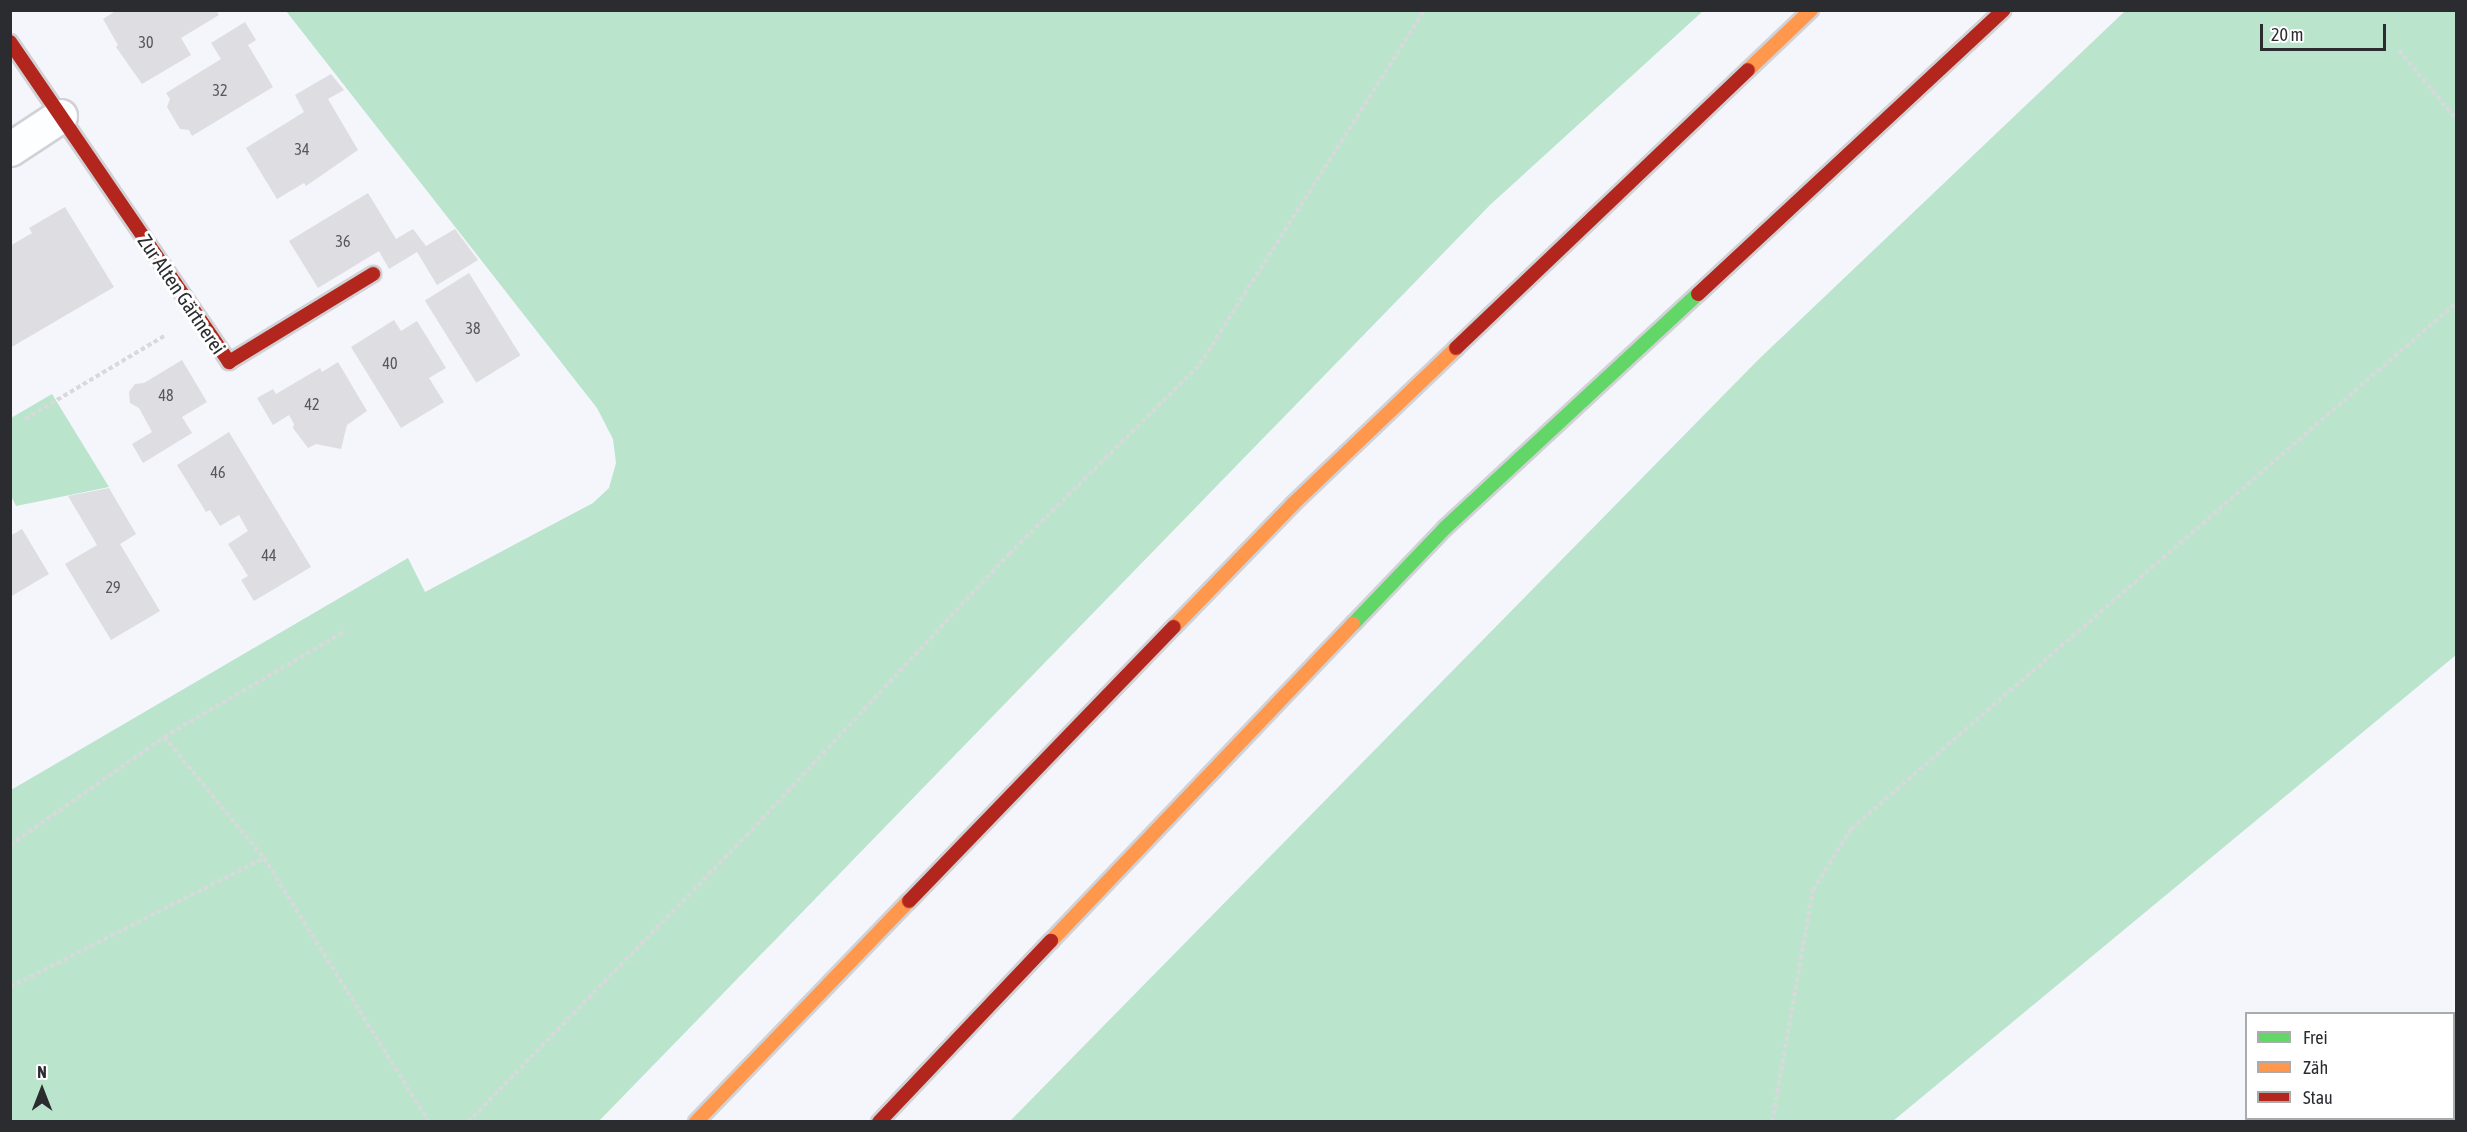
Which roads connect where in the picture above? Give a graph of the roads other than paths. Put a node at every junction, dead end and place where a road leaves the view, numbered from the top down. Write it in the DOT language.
graph roads {
  1 [pos="1811,10"];
  2 [pos="2004,10"];
  3 [pos="10,42"];
  4 [pos="60,116"];
  5 [pos="10,148"];
  6 [pos="373,274"];
  7 [pos="696,1122"];
  8 [pos="879,1122"];
  1 -- 7 [label="main road"];
  2 -- 8 [label="main road"];
  3 -- 4 [label="main road, Zur Alten Gärtnerei"];
  4 -- 5 [label="street"];
  4 -- 6 [label="main road, Zur Alten Gärtnerei"];
}
